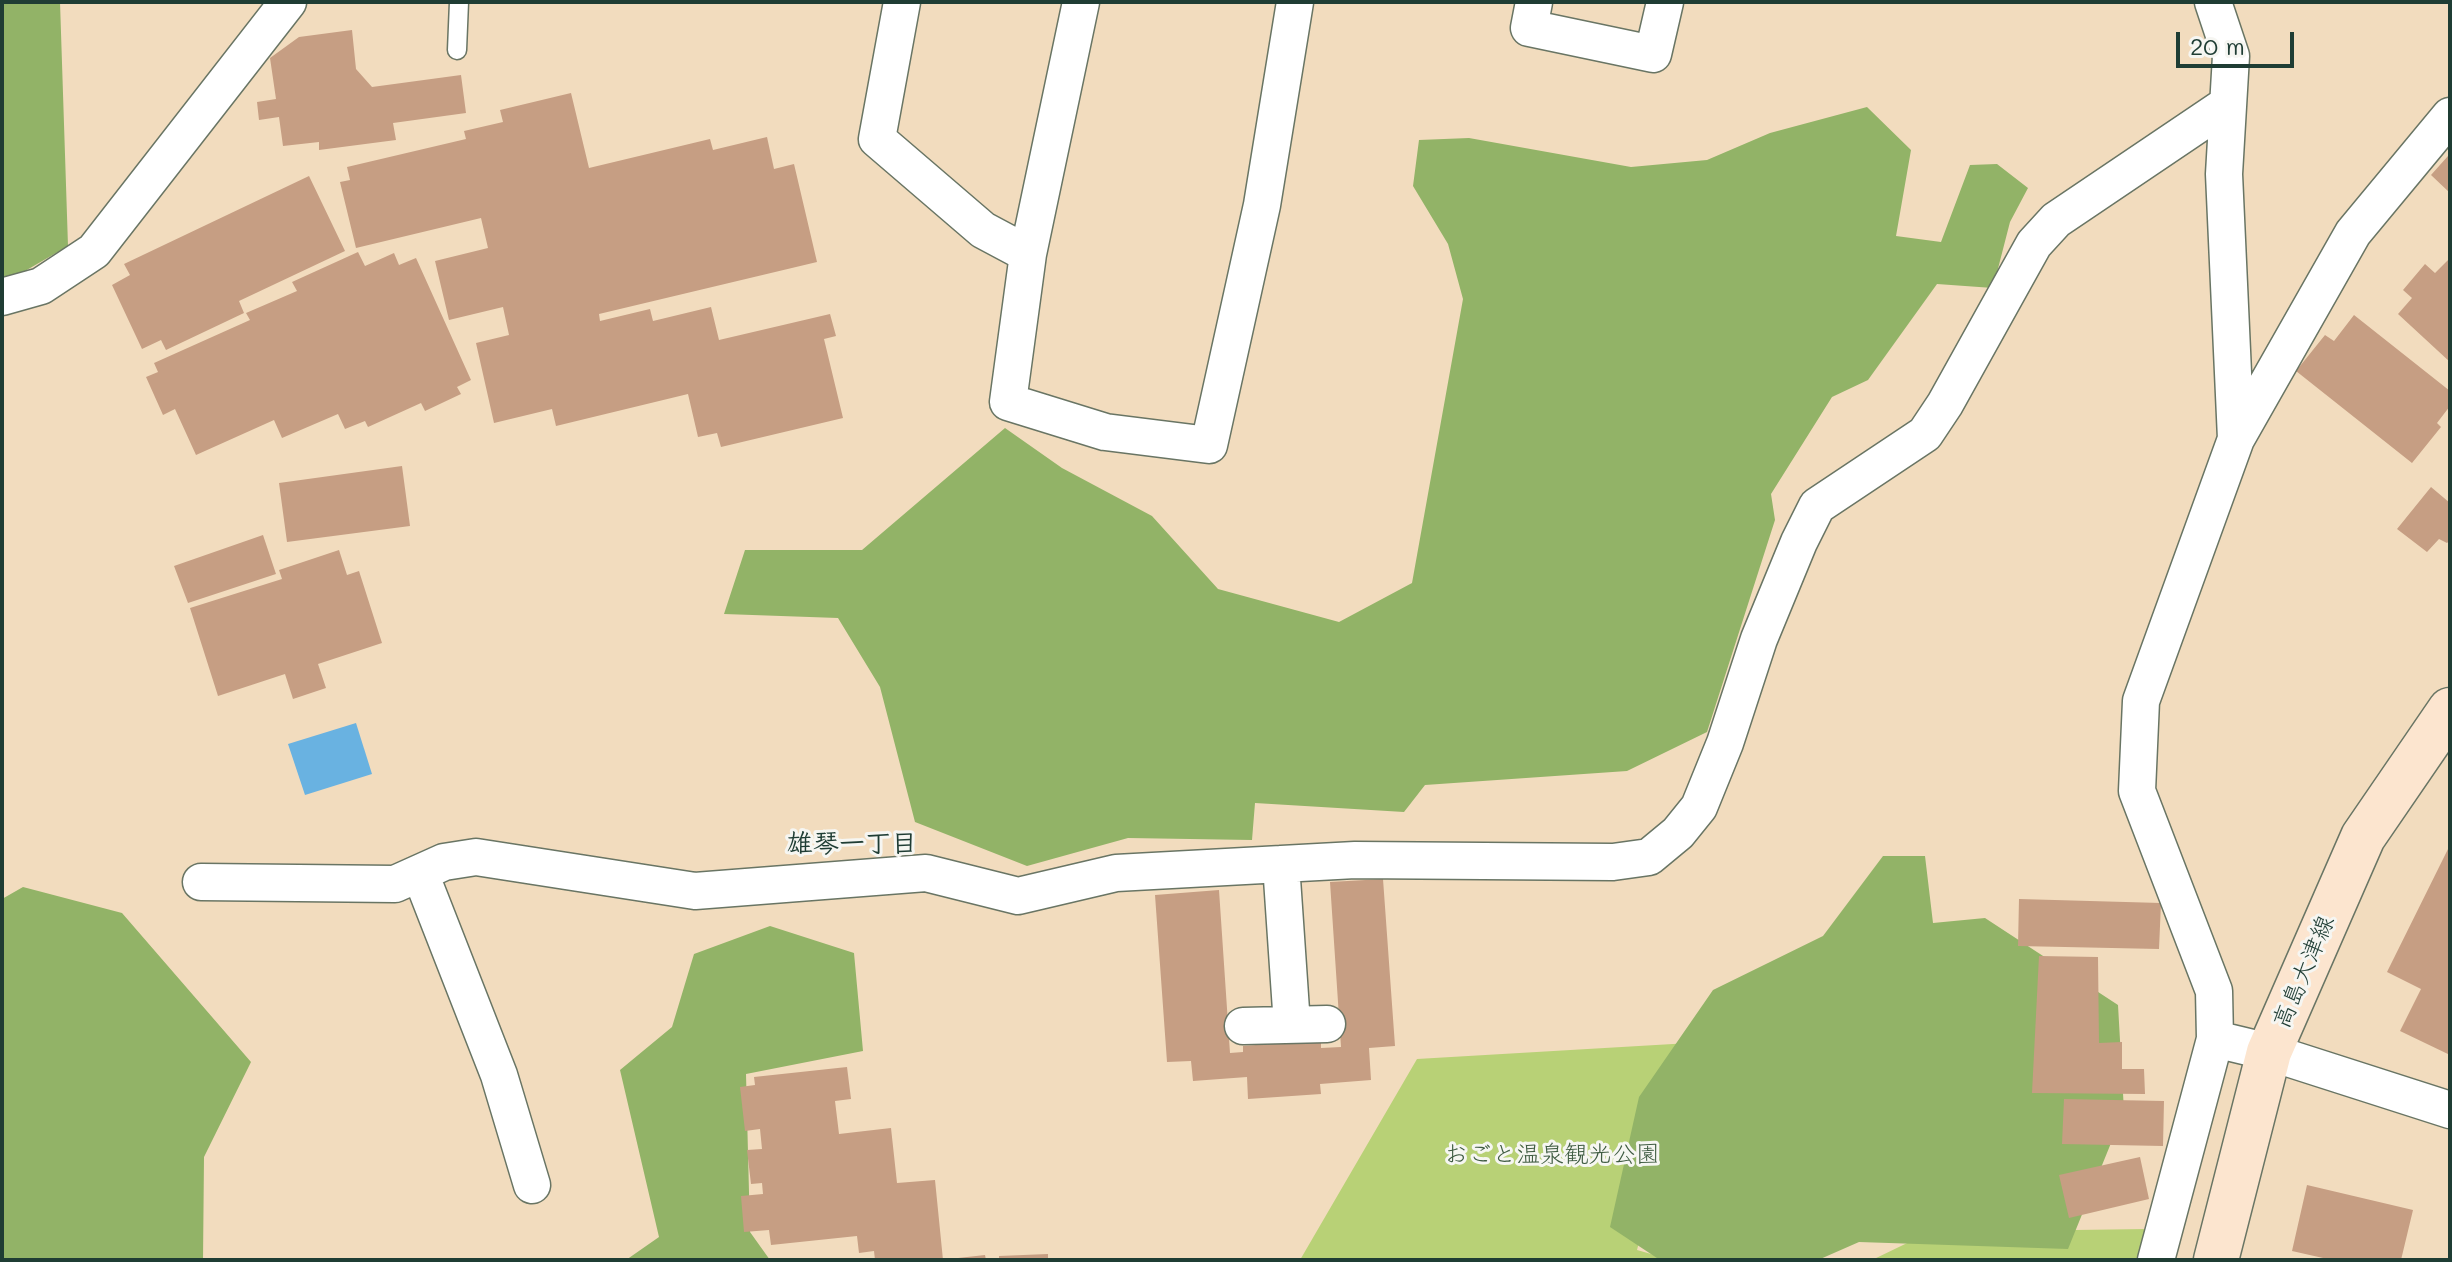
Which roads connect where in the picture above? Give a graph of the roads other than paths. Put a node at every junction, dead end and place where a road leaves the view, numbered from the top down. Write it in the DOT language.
graph roads {
  1 [pos="288,2"];
  2 [pos="459,2"];
  3 [pos="902,2"];
  4 [pos="1081,2"];
  5 [pos="1295,2"];
  6 [pos="1534,2"];
  7 [pos="1665,2"];
  8 [pos="2216,5"];
  9 [pos="457,50"];
  10 [pos="2228,104"];
  11 [pos="2450,116"];
  12 [pos="1028,254"];
  13 [pos="2,297"];
  14 [pos="2236,439"];
  15 [pos="2450,710"];
  16 [pos="1281,864"];
  17 [pos="420,873"];
  18 [pos="201,882"];
  19 [pos="1243,1026"];
  20 [pos="2215,1039"];
  21 [pos="2269,1052"];
  22 [pos="2450,1110"];
  23 [pos="532,1185"];
  24 [pos="2156,1260"];
  25 [pos="2216,1260"];
  1 -- 13 [label="street"];
  2 -- 9 [label="lane"];
  3 -- 12 [label="street"];
  4 -- 12 [label="street"];
  5 -- 12 [label="street"];
  6 -- 7 [label="street"];
  8 -- 10 [label="street"];
  10 -- 14 [label="street"];
  10 -- 16 [label="street"];
  11 -- 14 [label="street"];
  14 -- 20 [label="street"];
  15 -- 21 [label="main road, 高島大津線"];
  16 -- 17 [label="street"];
  16 -- 19 [label="street"];
  17 -- 18 [label="street"];
  17 -- 23 [label="street"];
  20 -- 21 [label="street"];
  20 -- 24 [label="street"];
  21 -- 22 [label="street"];
  21 -- 25 [label="main road, 高島大津線"];
}
